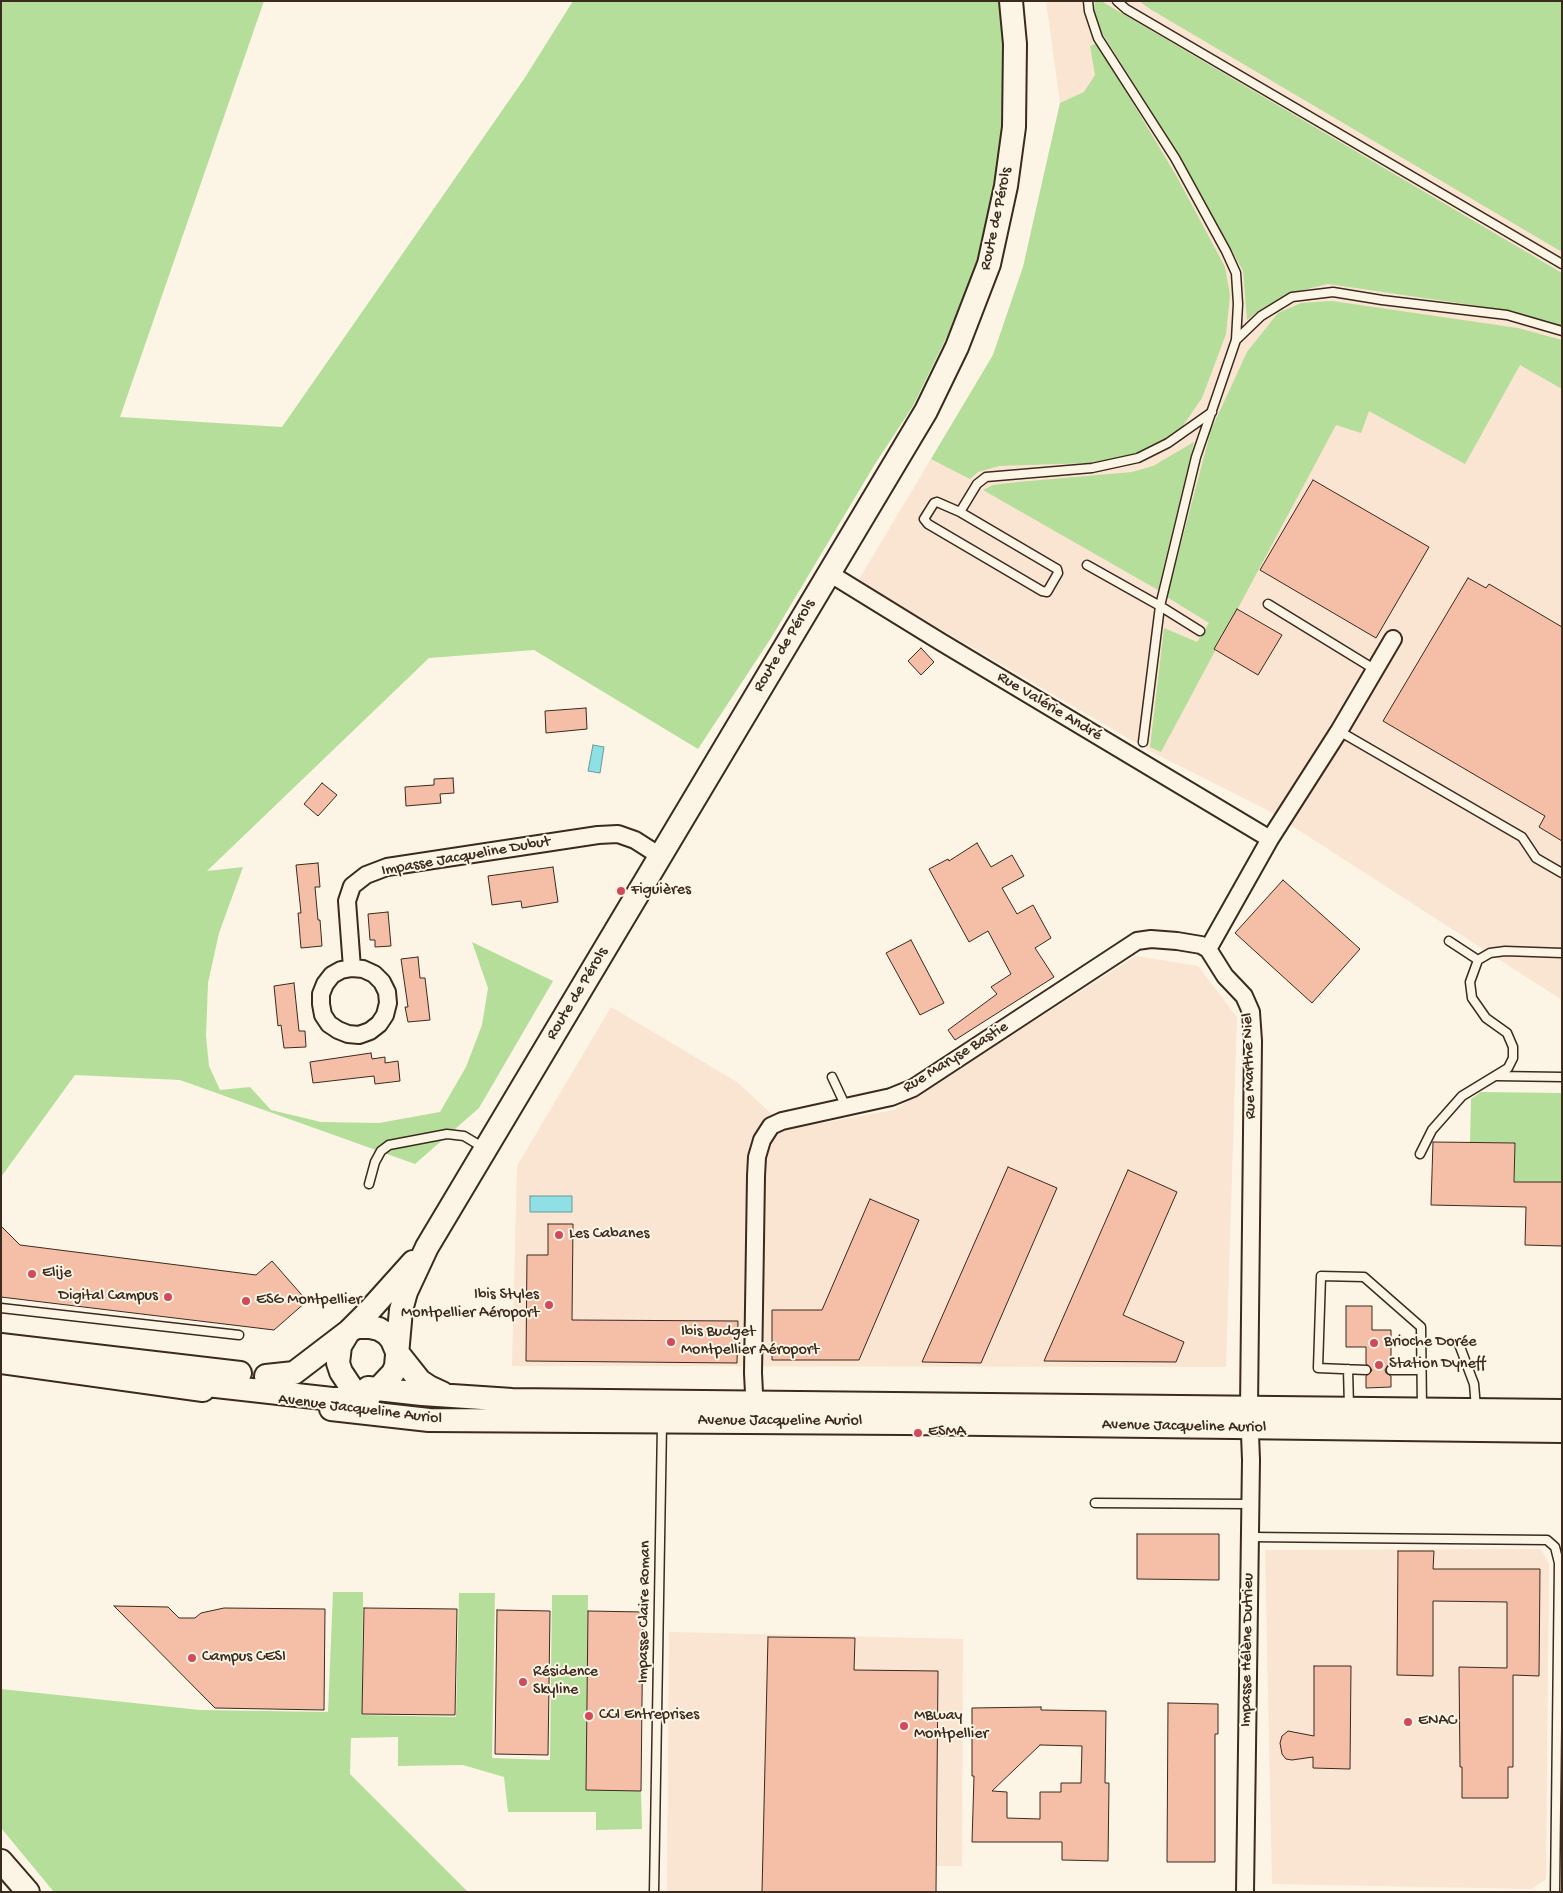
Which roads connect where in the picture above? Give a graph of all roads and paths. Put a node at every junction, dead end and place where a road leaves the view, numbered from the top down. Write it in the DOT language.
graph roads {
  1 [pos="1011,1"];
  2 [pos="1088,1"];
  3 [pos="1117,1"];
  4 [pos="1562,264"];
  5 [pos="1562,331"];
  6 [pos="1236,340"];
  7 [pos="1212,412"];
  8 [pos="960,512"];
  9 [pos="1088,565"];
  10 [pos="829,573"];
  11 [pos="1268,604"];
  12 [pos="1160,606"];
  13 [pos="1200,631"];
  14 [pos="1393,638"];
  15 [pos="1374,669"];
  16 [pos="1339,731"];
  17 [pos="1143,742"];
  18 [pos="1270,840"];
  19 [pos="660,856"];
  20 [pos="1562,873"];
  21 [pos="1449,941"];
  22 [pos="1208,949"];
  23 [pos="1562,953"];
  24 [pos="1478,960"];
  25 [pos="352,968"];
  26 [pos="1497,1076"];
  27 [pos="832,1077"];
  28 [pos="1562,1077"];
  29 [pos="846,1108"];
  30 [pos="486,1149"];
  31 [pos="1420,1154"];
  32 [pos="369,1184"];
  33 [pos="427,1246"];
  34 [pos="1,1308"];
  35 [pos="349,1330"];
  36 [pos="239,1335"];
  37 [pos="1459,1344"];
  38 [pos="1,1345"];
  39 [pos="397,1352"];
  40 [pos="1,1362"];
  41 [pos="1348,1369"];
  42 [pos="1366,1370"];
  43 [pos="1391,1370"];
  44 [pos="1421,1370"];
  45 [pos="266,1376"];
  46 [pos="189,1387"];
  47 [pos="364,1394"];
  48 [pos="450,1395"];
  49 [pos="1348,1408"];
  50 [pos="1422,1410"];
  51 [pos="1476,1410"];
  52 [pos="1562,1411"];
  53 [pos="755,1413"];
  54 [pos="1249,1417"];
  55 [pos="395,1418"];
  56 [pos="662,1422"];
  57 [pos="1562,1431"];
  58 [pos="1095,1502"];
  59 [pos="1250,1504"];
  60 [pos="1250,1537"];
  61 [pos="1560,1671"];
  62 [pos="1,1861"];
  63 [pos="28,1892"];
  64 [pos="654,1892"];
  65 [pos="1246,1892"];
  66 [pos="1555,1892"];
  1 -- 10 [label="main road, Route de Pérols"];
  2 -- 6 [label="lane"];
  3 -- 4 [label="lane"];
  5 -- 6 [label="lane"];
  6 -- 7 [label="lane"];
  7 -- 8 [label="lane"];
  7 -- 12 [label="lane"];
  8 -- 8 [label="lane"];
  9 -- 12 [label="lane"];
  10 -- 18 [label="street, Rue Valérie André"];
  10 -- 19 [label="main road, Route de Pérols"];
  11 -- 15 [label="lane"];
  12 -- 13 [label="lane"];
  12 -- 17 [label="lane"];
  14 -- 15 [label="street"];
  15 -- 16 [label="street"];
  16 -- 18 [label="street"];
  16 -- 20 [label="lane"];
  18 -- 22 [label="street"];
  19 -- 25 [label="street, Impasse Jacqueline Dubut"];
  19 -- 30 [label="main road, Route de Pérols"];
  21 -- 24 [label="lane"];
  22 -- 29 [label="street, Rue Maryse Bastie"];
  22 -- 54 [label="street, Rue Marthe Niel"];
  23 -- 24 [label="lane"];
  24 -- 26 [label="lane"];
  25 -- 25 [label="street"];
  26 -- 28 [label="lane"];
  26 -- 31 [label="lane"];
  27 -- 29 [label="lane"];
  29 -- 53 [label="street, Rue Maryse Bastie"];
  30 -- 32 [label="lane"];
  30 -- 33 [label="main road, Route de Pérols"];
  33 -- 35 [label="main road, Route de Pérols"];
  33 -- 39 [label="main road, Route de Pérols"];
  34 -- 36 [label="lane"];
  35 -- 39 [label="main road"];
  35 -- 45 [label="main road, Route de Pérols"];
  35 -- 47 [label="main road"];
  37 -- 51 [label="lane"];
  38 -- 45 [label="main road, Avenue Jacqueline Auriol"];
  39 -- 47 [label="main road"];
  39 -- 48 [label="main road"];
  40 -- 46 [label="main road, Avenue Jacqueline Auriol"];
  41 -- 42 [label="lane"];
  41 -- 44 [label="lane"];
  41 -- 49 [label="lane"];
  43 -- 44 [label="lane"];
  44 -- 50 [label="lane"];
  45 -- 47 [label="main road, Avenue Jacqueline Auriol"];
  46 -- 47 [label="main road"];
  46 -- 55 [label="main road, Avenue Jacqueline Auriol"];
  47 -- 48 [label="main road, Avenue Jacqueline Auriol"];
  47 -- 55 [label="main road"];
  48 -- 53 [label="main road, Avenue Jacqueline Auriol"];
  49 -- 50 [label="main road, Avenue Jacqueline Auriol"];
  49 -- 54 [label="main road, Avenue Jacqueline Auriol"];
  50 -- 51 [label="main road, Avenue Jacqueline Auriol"];
  51 -- 52 [label="main road, Avenue Jacqueline Auriol"];
  53 -- 54 [label="main road, Avenue Jacqueline Auriol"];
  53 -- 56 [label="main road, Avenue Jacqueline Auriol"];
  54 -- 57 [label="main road, Avenue Jacqueline Auriol"];
  54 -- 59 [label="street, Impasse Hélène Dutrieu"];
  55 -- 56 [label="main road, Avenue Jacqueline Auriol"];
  56 -- 64 [label="lane, Impasse Claire Roman"];
  58 -- 59 [label="lane"];
  59 -- 60 [label="street, Impasse Hélène Dutrieu"];
  60 -- 61 [label="lane"];
  60 -- 65 [label="street, Impasse Hélène Dutrieu"];
  61 -- 66 [label="lane"];
  62 -- 63 [label="main road"];
}
